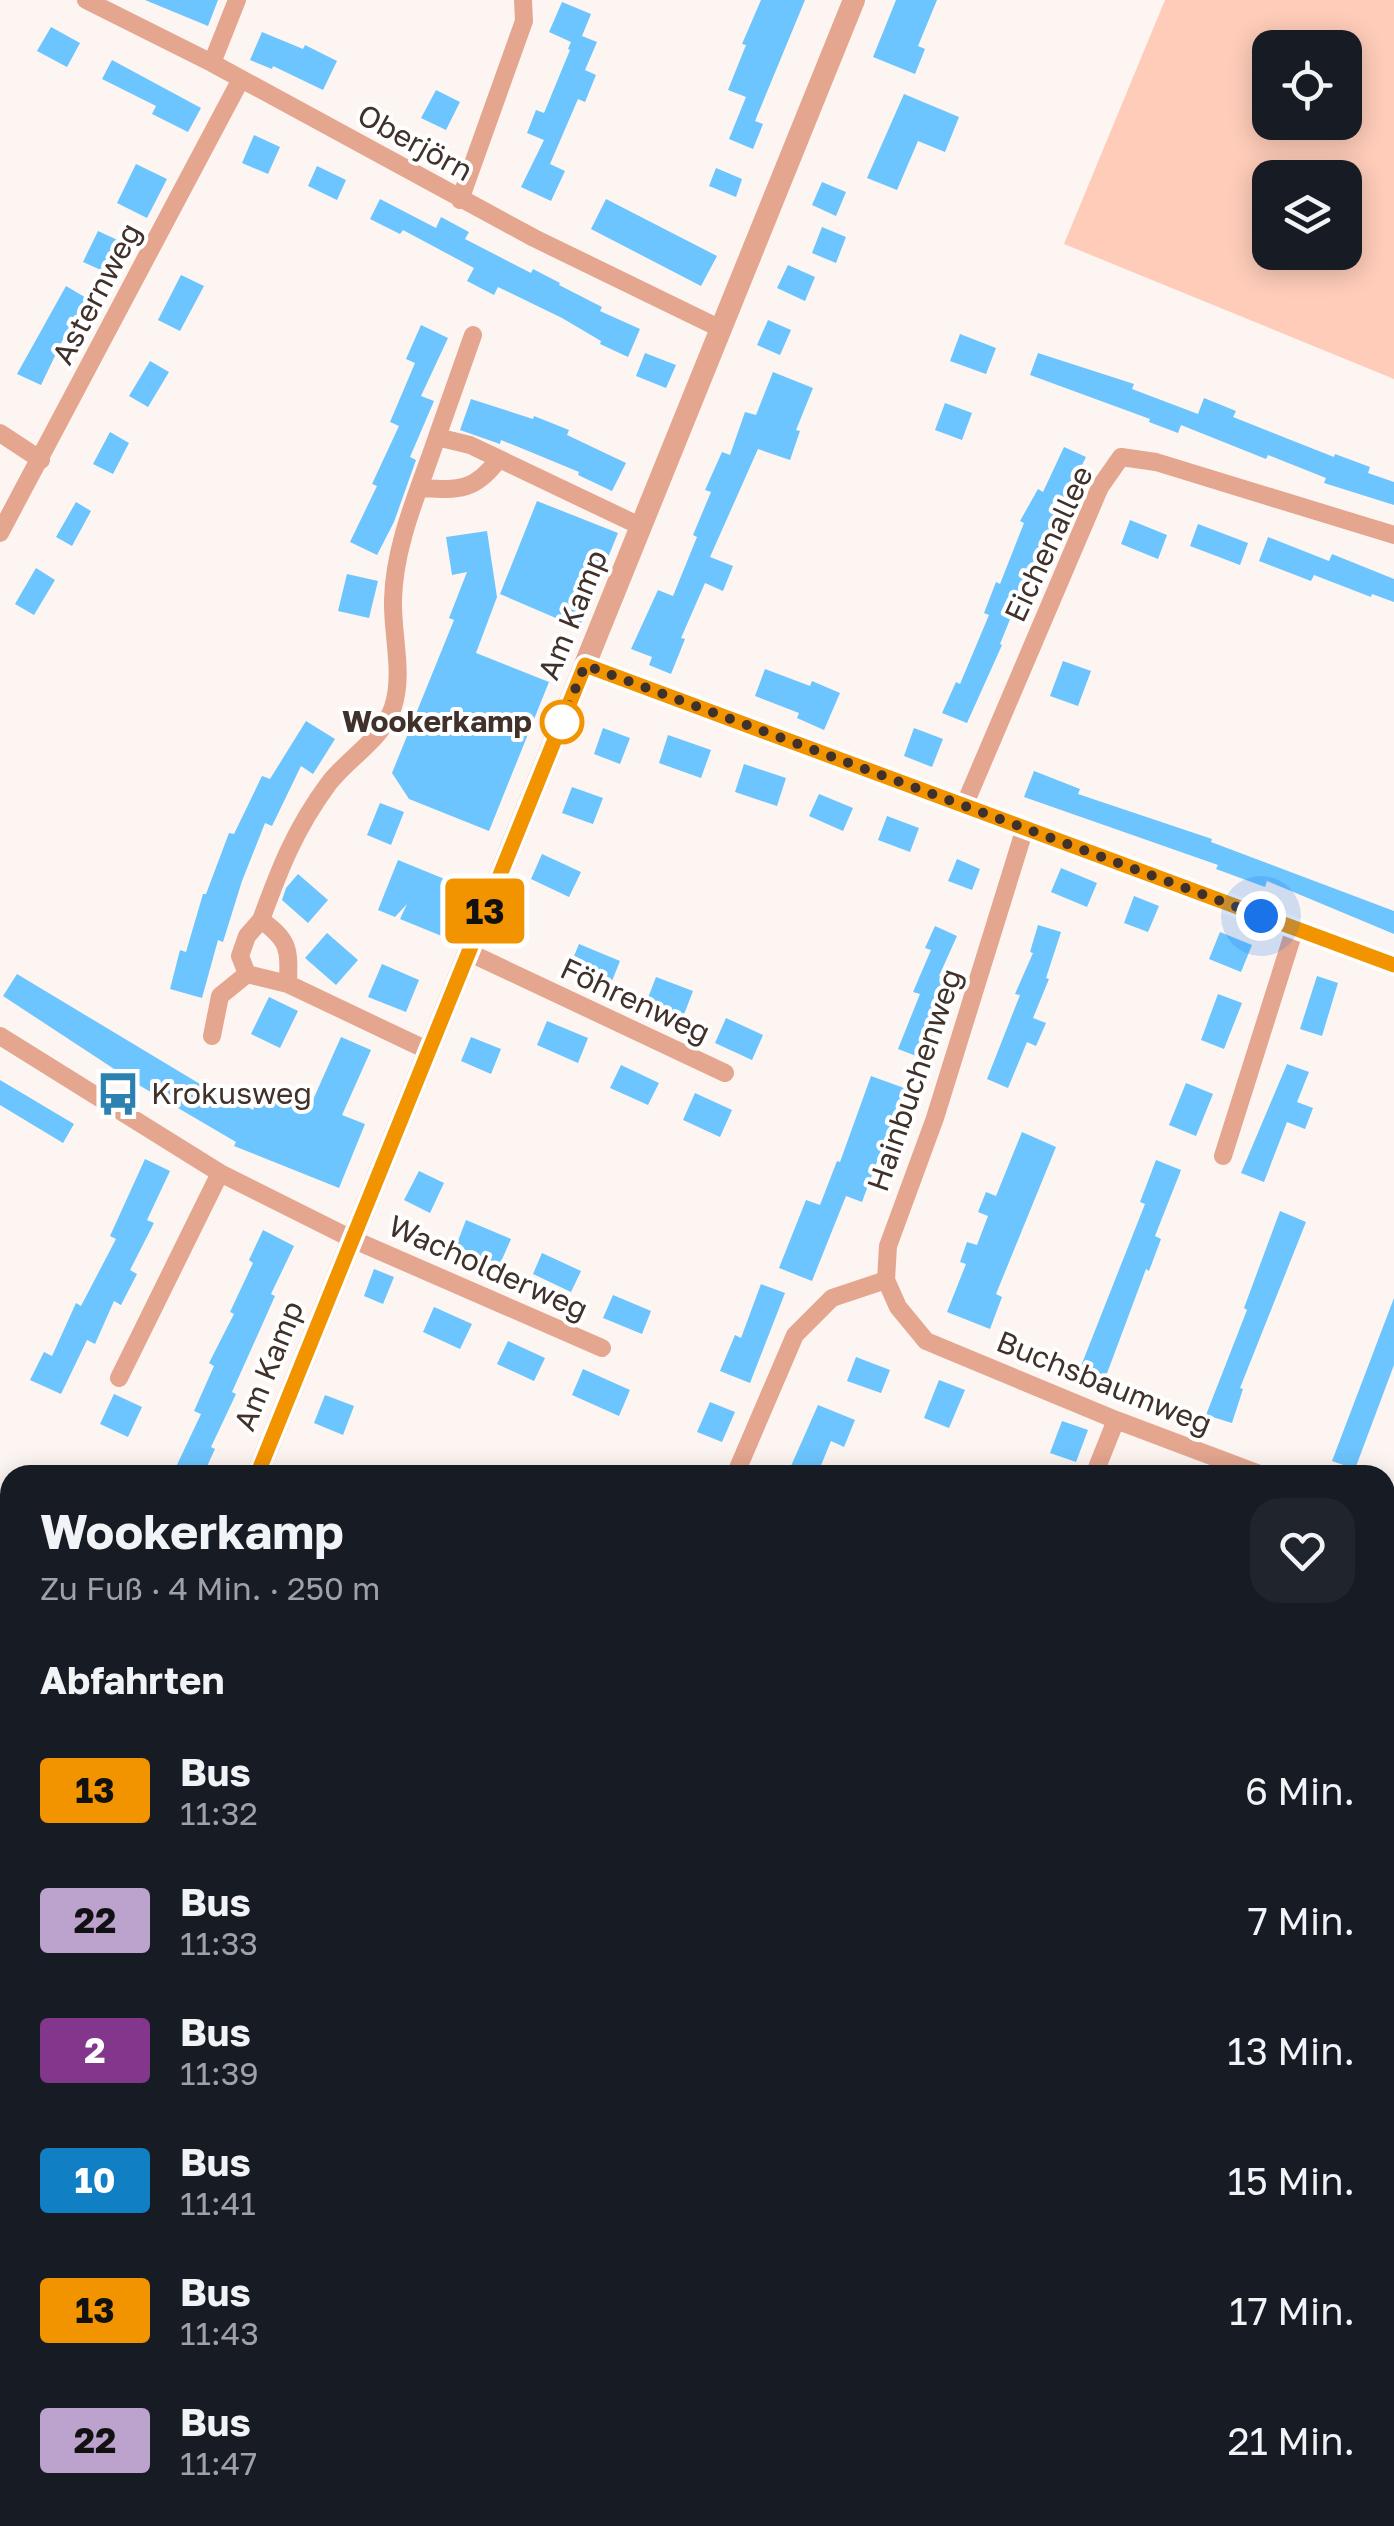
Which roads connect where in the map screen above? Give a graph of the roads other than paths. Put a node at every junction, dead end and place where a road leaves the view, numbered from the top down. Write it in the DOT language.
graph roads {
  1 [pos="86,0"];
  2 [pos="237,0"];
  3 [pos="523,0"];
  4 [pos="854,0"];
  5 [pos="212,63"];
  6 [pos="242,79"];
  7 [pos="460,200"];
  8 [pos="721,329"];
  9 [pos="474,335"];
  10 [pos="0,433"];
  11 [pos="438,437"];
  12 [pos="42,460"];
  13 [pos="498,460"];
  14 [pos="420,488"];
  15 [pos="642,526"];
  16 [pos="0,533"];
  17 [pos="1394,535"];
  18 [pos="585,665"];
  19 [pos="964,806"];
  20 [pos="1025,828"];
  21 [pos="261,920"];
  22 [pos="1295,928"];
  23 [pos="468,952"];
  24 [pos="1394,965"];
  25 [pos="248,974"];
  26 [pos="288,984"];
  27 [pos="0,1036"];
  28 [pos="212,1036"];
  29 [pos="429,1052"];
  30 [pos="724,1073"];
  31 [pos="1223,1156"];
  32 [pos="220,1173"];
  33 [pos="352,1238"];
  34 [pos="886,1280"];
  35 [pos="602,1348"];
  36 [pos="119,1378"];
  37 [pos="1116,1420"];
  38 [pos="261,1465"];
  39 [pos="740,1465"];
  40 [pos="1098,1465"];
  41 [pos="1235,1465"];
  1 -- 5 [label="street, Oberjörn"];
  2 -- 5 [label="street"];
  3 -- 7 [label="street"];
  4 -- 8 [label="street, Am Kamp"];
  5 -- 6 [label="street, Oberjörn"];
  6 -- 7 [label="street, Oberjörn"];
  6 -- 12 [label="street, Asternweg"];
  7 -- 8 [label="street, Oberjörn"];
  8 -- 15 [label="street, Am Kamp"];
  9 -- 11 [label="street"];
  10 -- 12 [label="street"];
  11 -- 13 [label="street"];
  11 -- 14 [label="street"];
  12 -- 16 [label="street, Asternweg"];
  13 -- 14 [label="street"];
  13 -- 15 [label="street"];
  14 -- 21 [label="street"];
  15 -- 18 [label="street, Am Kamp"];
  17 -- 19 [label="street, Eichenallee"];
  18 -- 19 [label="street"];
  18 -- 23 [label="street, Am Kamp"];
  19 -- 20 [label="street"];
  20 -- 22 [label="street"];
  20 -- 34 [label="street, Hainbuchenweg"];
  21 -- 25 [label="street"];
  21 -- 26 [label="street"];
  22 -- 24 [label="street"];
  22 -- 31 [label="street"];
  23 -- 29 [label="street, Am Kamp"];
  23 -- 30 [label="street, Föhrenweg"];
  25 -- 26 [label="street"];
  25 -- 28 [label="street"];
  26 -- 29 [label="street"];
  27 -- 32 [label="street, Wacholderweg"];
  29 -- 33 [label="street, Am Kamp"];
  32 -- 33 [label="street, Wacholderweg"];
  32 -- 36 [label="street"];
  33 -- 35 [label="street, Wacholderweg"];
  33 -- 38 [label="street, Am Kamp"];
  34 -- 37 [label="street, Buchsbaumweg"];
  34 -- 39 [label="street"];
  37 -- 40 [label="street"];
  37 -- 41 [label="street, Buchsbaumweg"];
}
